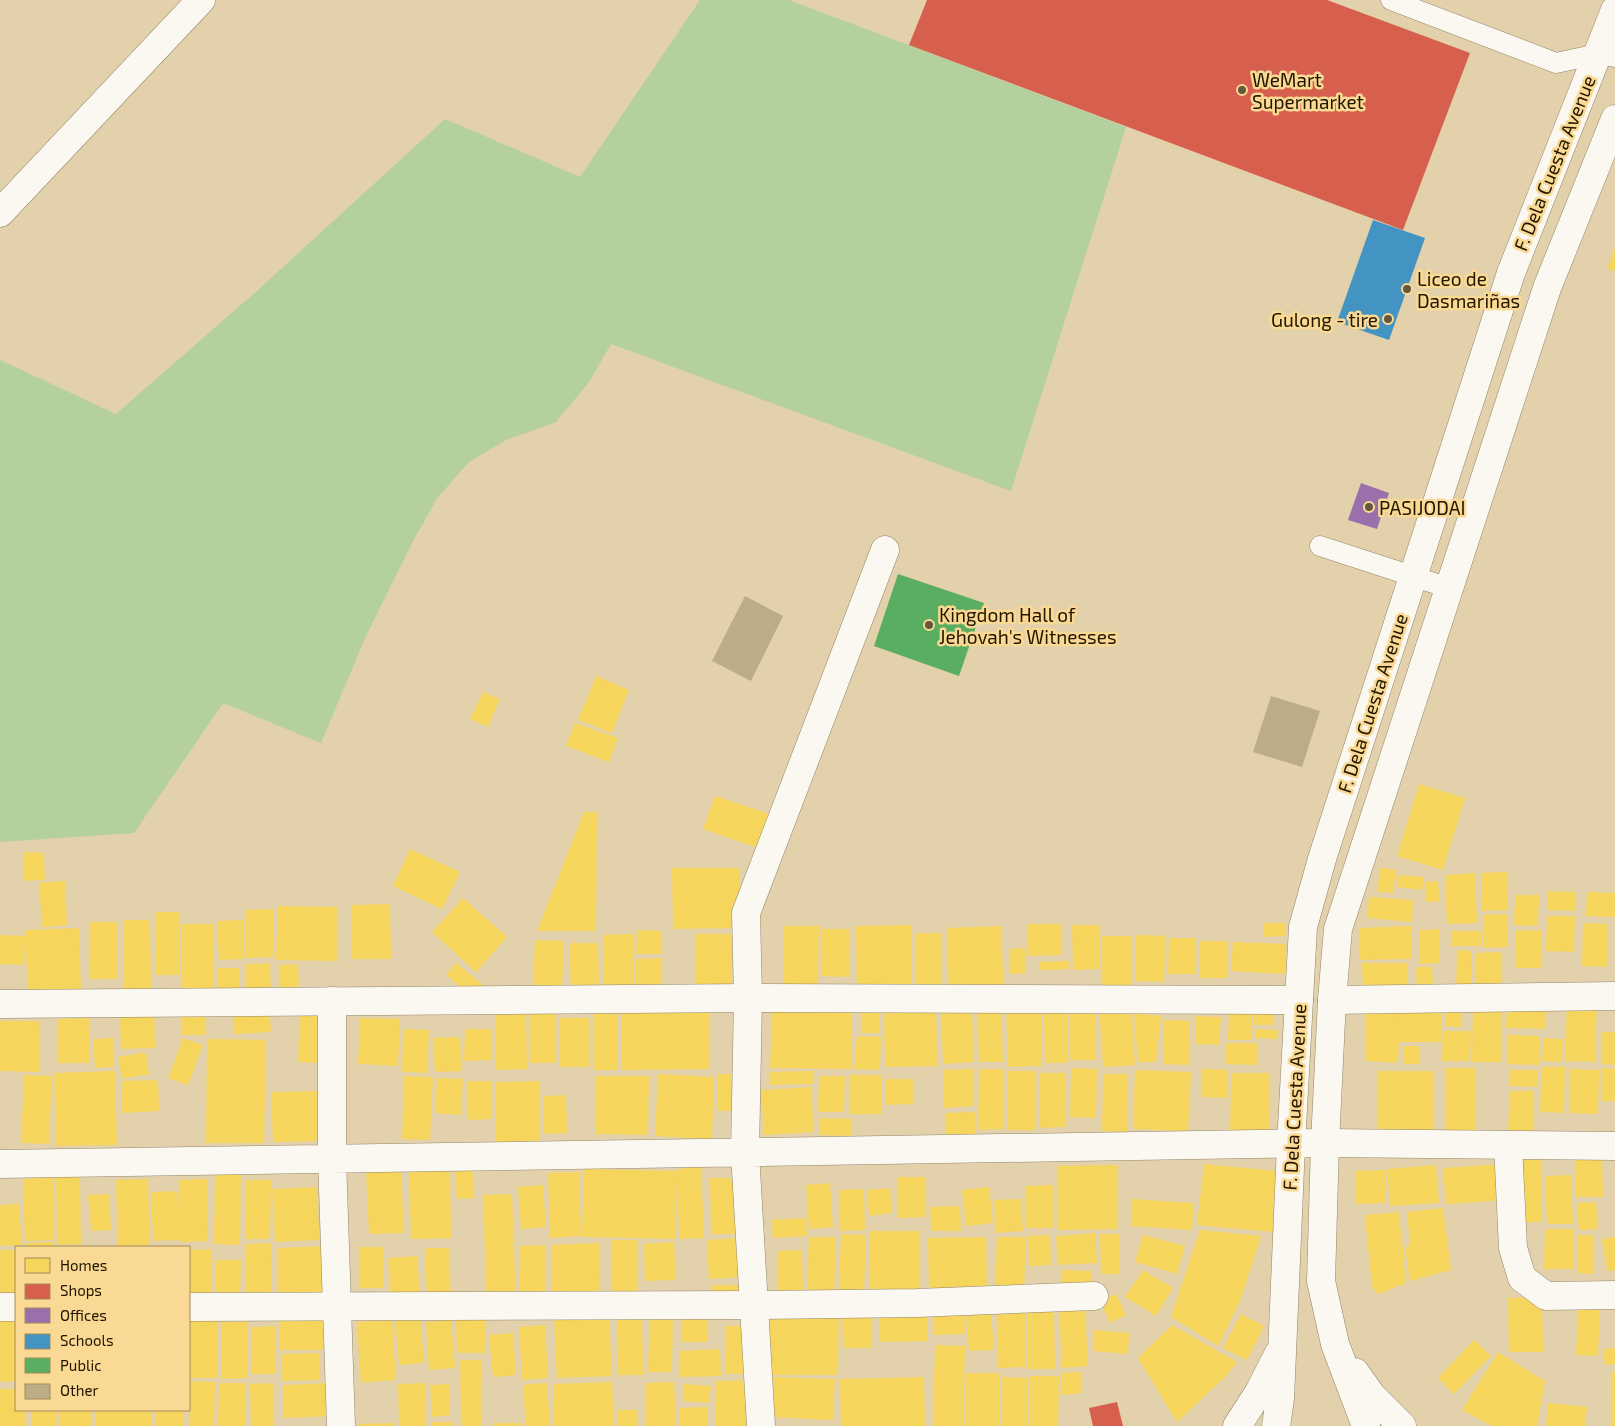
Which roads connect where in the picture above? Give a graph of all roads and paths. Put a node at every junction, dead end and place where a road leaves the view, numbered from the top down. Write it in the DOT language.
graph roads {
  1 [pos="201,0"];
  2 [pos="1391,0"];
  3 [pos="1615,10"];
  4 [pos="1606,55"];
  5 [pos="1615,118"];
  6 [pos="0,213"];
  7 [pos="1320,546"];
  8 [pos="885,550"];
  9 [pos="1413,577"];
  10 [pos="1449,588"];
  11 [pos="1615,996"];
  12 [pos="748,998"];
  13 [pos="1299,1000"];
  14 [pos="1332,1000"];
  15 [pos="332,1001"];
  16 [pos="0,1004"];
  17 [pos="1325,1143"];
  18 [pos="1291,1145"];
  19 [pos="1508,1145"];
  20 [pos="1615,1146"];
  21 [pos="745,1154"];
  22 [pos="332,1158"];
  23 [pos="0,1164"];
  24 [pos="1615,1295"];
  25 [pos="1094,1296"];
  26 [pos="754,1305"];
  27 [pos="0,1307"];
  28 [pos="15,1307"];
  29 [pos="190,1307"];
  30 [pos="336,1308"];
  31 [pos="1335,1344"];
  32 [pos="1283,1345"];
  33 [pos="341,1426"];
  34 [pos="761,1426"];
  35 [pos="1237,1426"];
  36 [pos="1276,1426"];
  37 [pos="1366,1426"];
  38 [pos="1402,1426"];
  1 -- 6 [label="street"];
  2 -- 4 [label="lane"];
  3 -- 4 [label="street, F. Dela Cuesta Avenue"];
  4 -- 9 [label="street, F. Dela Cuesta Avenue"];
  5 -- 10 [label="street, F. Dela Cuesta Avenue"];
  7 -- 9 [label="lane"];
  8 -- 12 [label="street"];
  9 -- 10 [label="lane"];
  9 -- 13 [label="street, F. Dela Cuesta Avenue"];
  10 -- 14 [label="street, F. Dela Cuesta Avenue"];
  11 -- 14 [label="street"];
  12 -- 13 [label="street"];
  12 -- 15 [label="street"];
  12 -- 21 [label="street"];
  13 -- 18 [label="street, F. Dela Cuesta Avenue"];
  14 -- 17 [label="street, F. Dela Cuesta Avenue"];
  15 -- 16 [label="street"];
  15 -- 22 [label="street"];
  17 -- 18 [label="street"];
  17 -- 19 [label="street"];
  17 -- 31 [label="street, F. Dela Cuesta Avenue"];
  18 -- 21 [label="street"];
  18 -- 32 [label="street, F. Dela Cuesta Avenue"];
  19 -- 20 [label="street"];
  19 -- 24 [label="street"];
  21 -- 22 [label="street"];
  21 -- 26 [label="street"];
  22 -- 23 [label="street"];
  22 -- 30 [label="street"];
  25 -- 26 [label="street"];
  26 -- 30 [label="street"];
  26 -- 34 [label="street"];
  27 -- 28 [label="street"];
  29 -- 30 [label="street"];
  30 -- 33 [label="street"];
  31 -- 37 [label="street, F. Dela Cuesta Avenue"];
  31 -- 38 [label="street"];
  32 -- 35 [label="street"];
  32 -- 36 [label="street, F. Dela Cuesta Avenue"];
}
